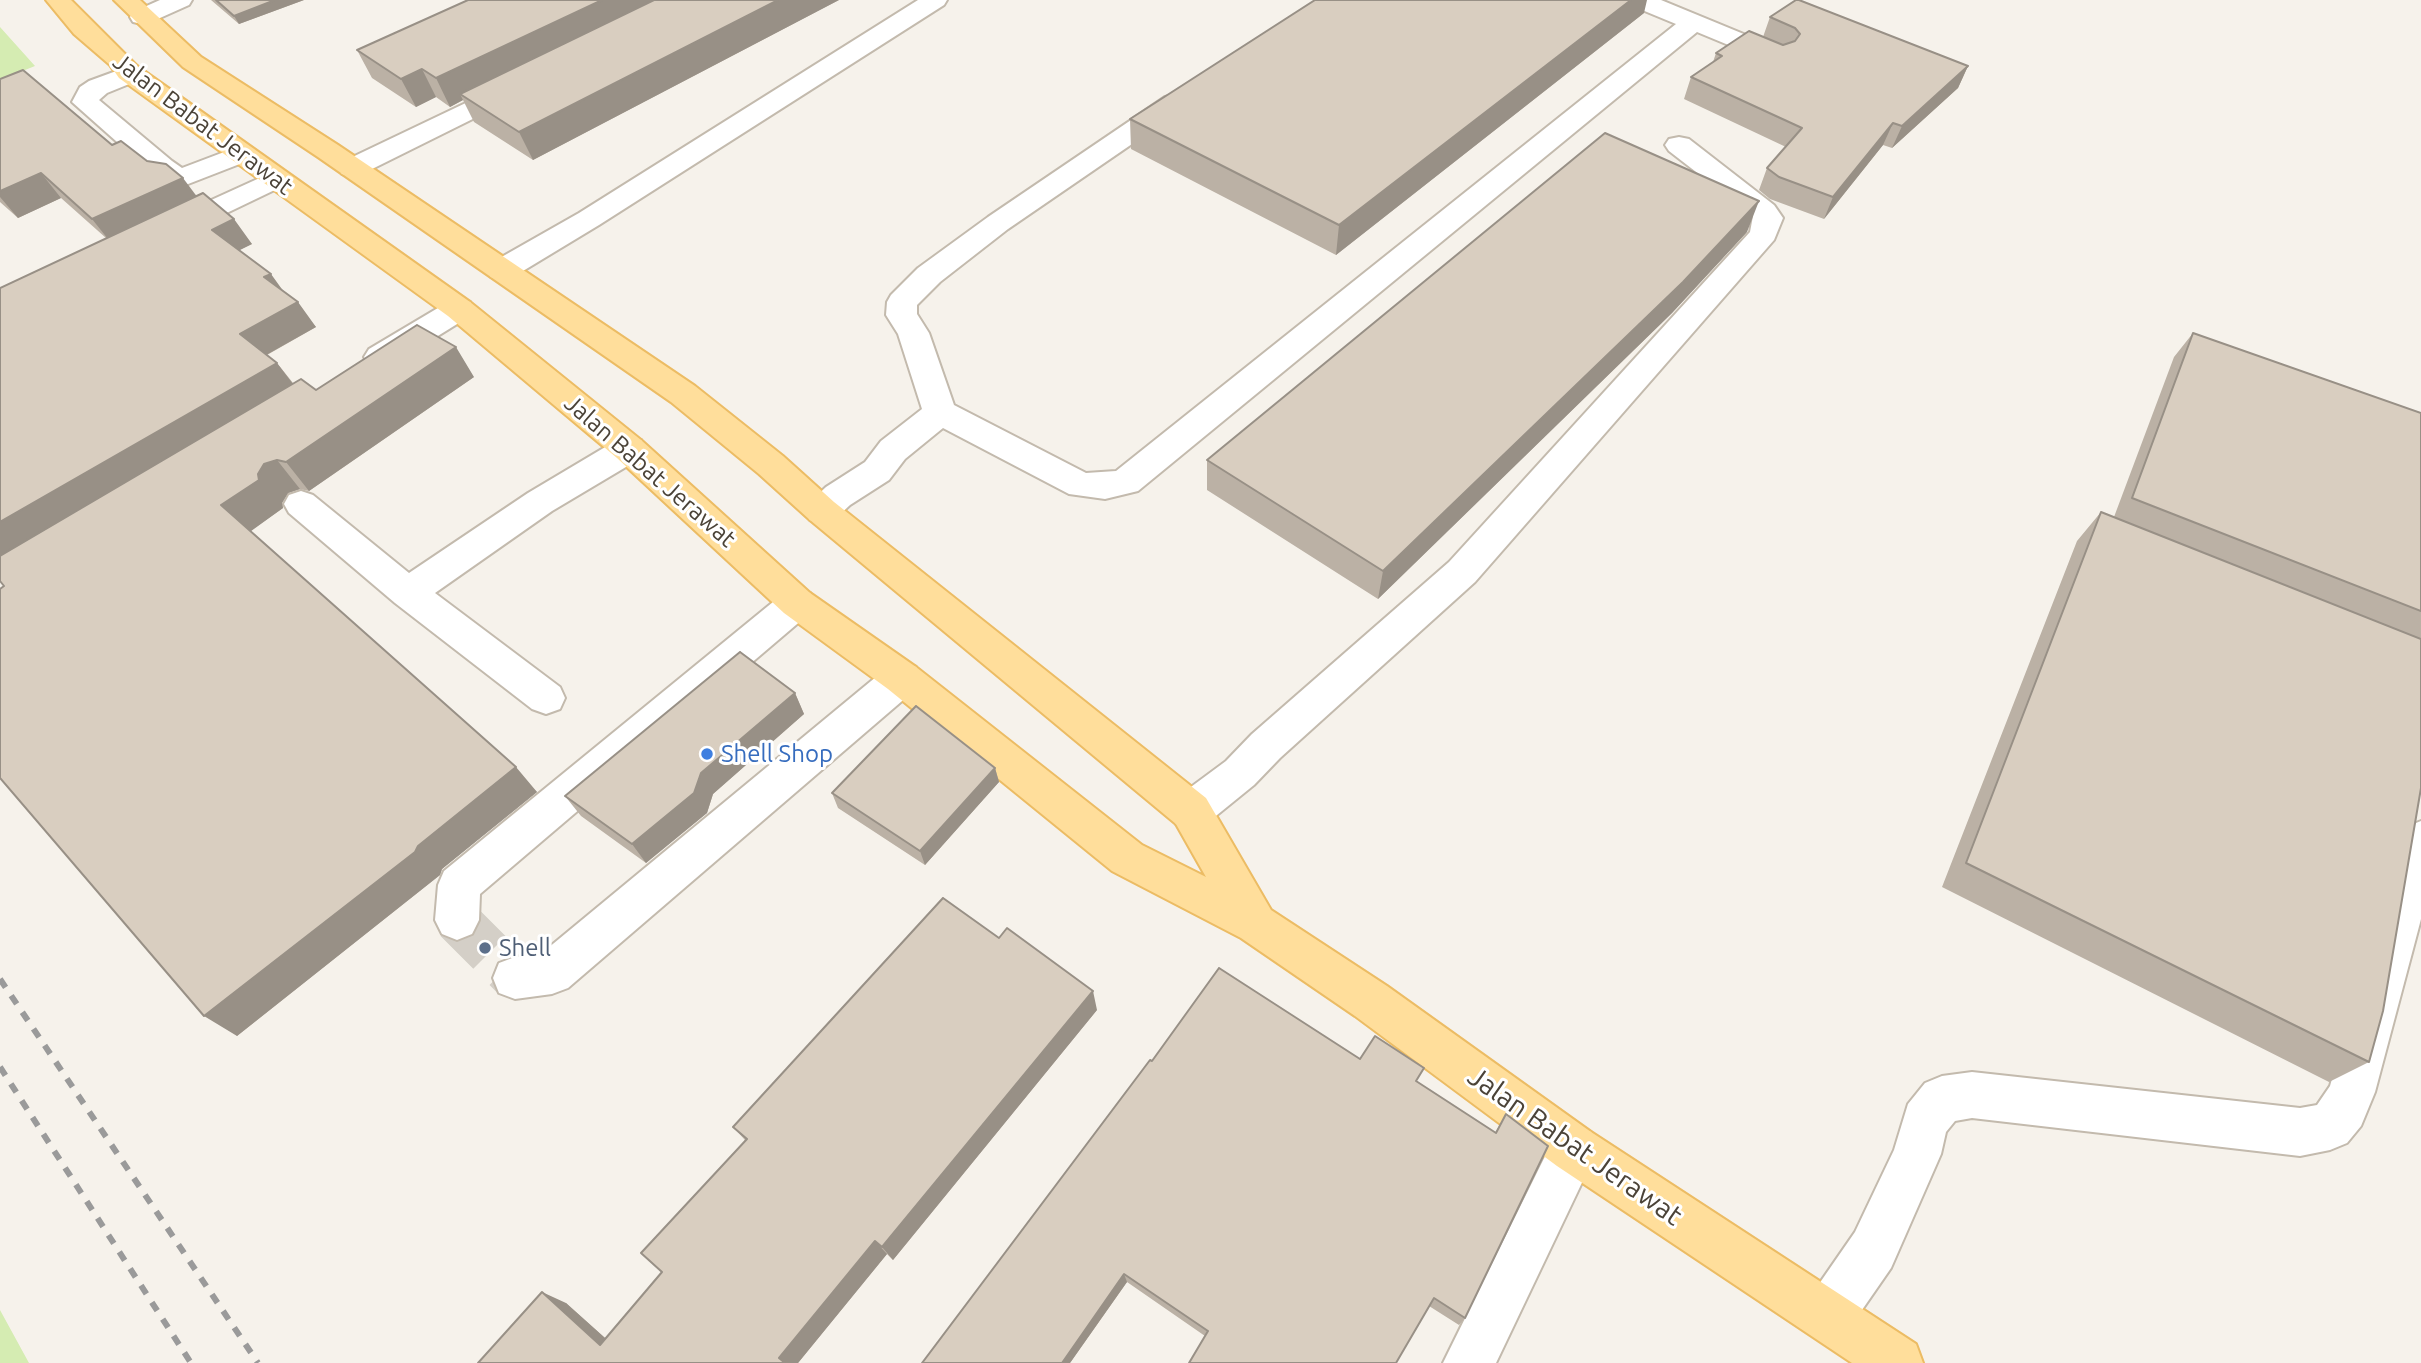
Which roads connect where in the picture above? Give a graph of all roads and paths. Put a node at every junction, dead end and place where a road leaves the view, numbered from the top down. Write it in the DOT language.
graph roads {
  1 [pos="58,0"];
  2 [pos="935,0"];
  3 [pos="1639,0"];
  4 [pos="154,5"];
  5 [pos="1694,22"];
  6 [pos="1776,56"];
  7 [pos="130,74"];
  8 [pos="534,78"];
  9 [pos="1190,92"];
  10 [pos="1679,145"];
  11 [pos="240,154"];
  12 [pos="360,163"];
  13 [pos="275,179"];
  14 [pos="150,239"];
  15 [pos="502,270"];
  16 [pos="459,309"];
  17 [pos="353,372"];
  18 [pos="940,412"];
  19 [pos="629,449"];
  20 [pos="301,504"];
  21 [pos="830,504"];
  22 [pos="408,593"];
  23 [pos="797,603"];
  24 [pos="902,678"];
  25 [pos="546,698"];
  26 [pos="1200,805"];
  27 [pos="2421,841"];
  28 [pos="457,920"];
  29 [pos="1256,924"];
  30 [pos="515,978"];
  31 [pos="1574,1149"];
  32 [pos="1828,1315"];
  33 [pos="1469,1363"];
  34 [pos="1897,1363"];
  1 -- 7 [label="main road, Jalan Babat Jerawat"];
  2 -- 15 [label="street"];
  3 -- 5 [label="street"];
  4 -- 12 [label="main road, Jalan Babat Jerawat"];
  5 -- 6 [label="street"];
  5 -- 18 [label="street"];
  7 -- 11 [label="main road, Jalan Babat Jerawat"];
  7 -- 11 [label="street"];
  8 -- 12 [label="street"];
  9 -- 18 [label="street"];
  10 -- 26 [label="street"];
  11 -- 13 [label="main road, Jalan Babat Jerawat"];
  12 -- 15 [label="main road, Jalan Babat Jerawat"];
  13 -- 14 [label="street"];
  13 -- 16 [label="main road, Jalan Babat Jerawat"];
  15 -- 21 [label="main road, Jalan Babat Jerawat"];
  16 -- 17 [label="street"];
  16 -- 19 [label="main road, Jalan Babat Jerawat"];
  18 -- 21 [label="street"];
  19 -- 22 [label="street"];
  19 -- 23 [label="main road, Jalan Babat Jerawat"];
  20 -- 22 [label="street"];
  21 -- 26 [label="main road, Jalan Babat Jerawat"];
  22 -- 25 [label="street"];
  23 -- 24 [label="main road, Jalan Babat Jerawat"];
  23 -- 28 [label="street"];
  24 -- 29 [label="main road, Jalan Babat Jerawat"];
  24 -- 30 [label="street"];
  26 -- 29 [label="main road, Jalan Babat Jerawat"];
  27 -- 32 [label="street"];
  29 -- 31 [label="main road, Jalan Babat Jerawat"];
  31 -- 32 [label="main road, Jalan Babat Jerawat"];
  31 -- 33 [label="street"];
  32 -- 34 [label="main road, Jalan Babat Jerawat"];
}
